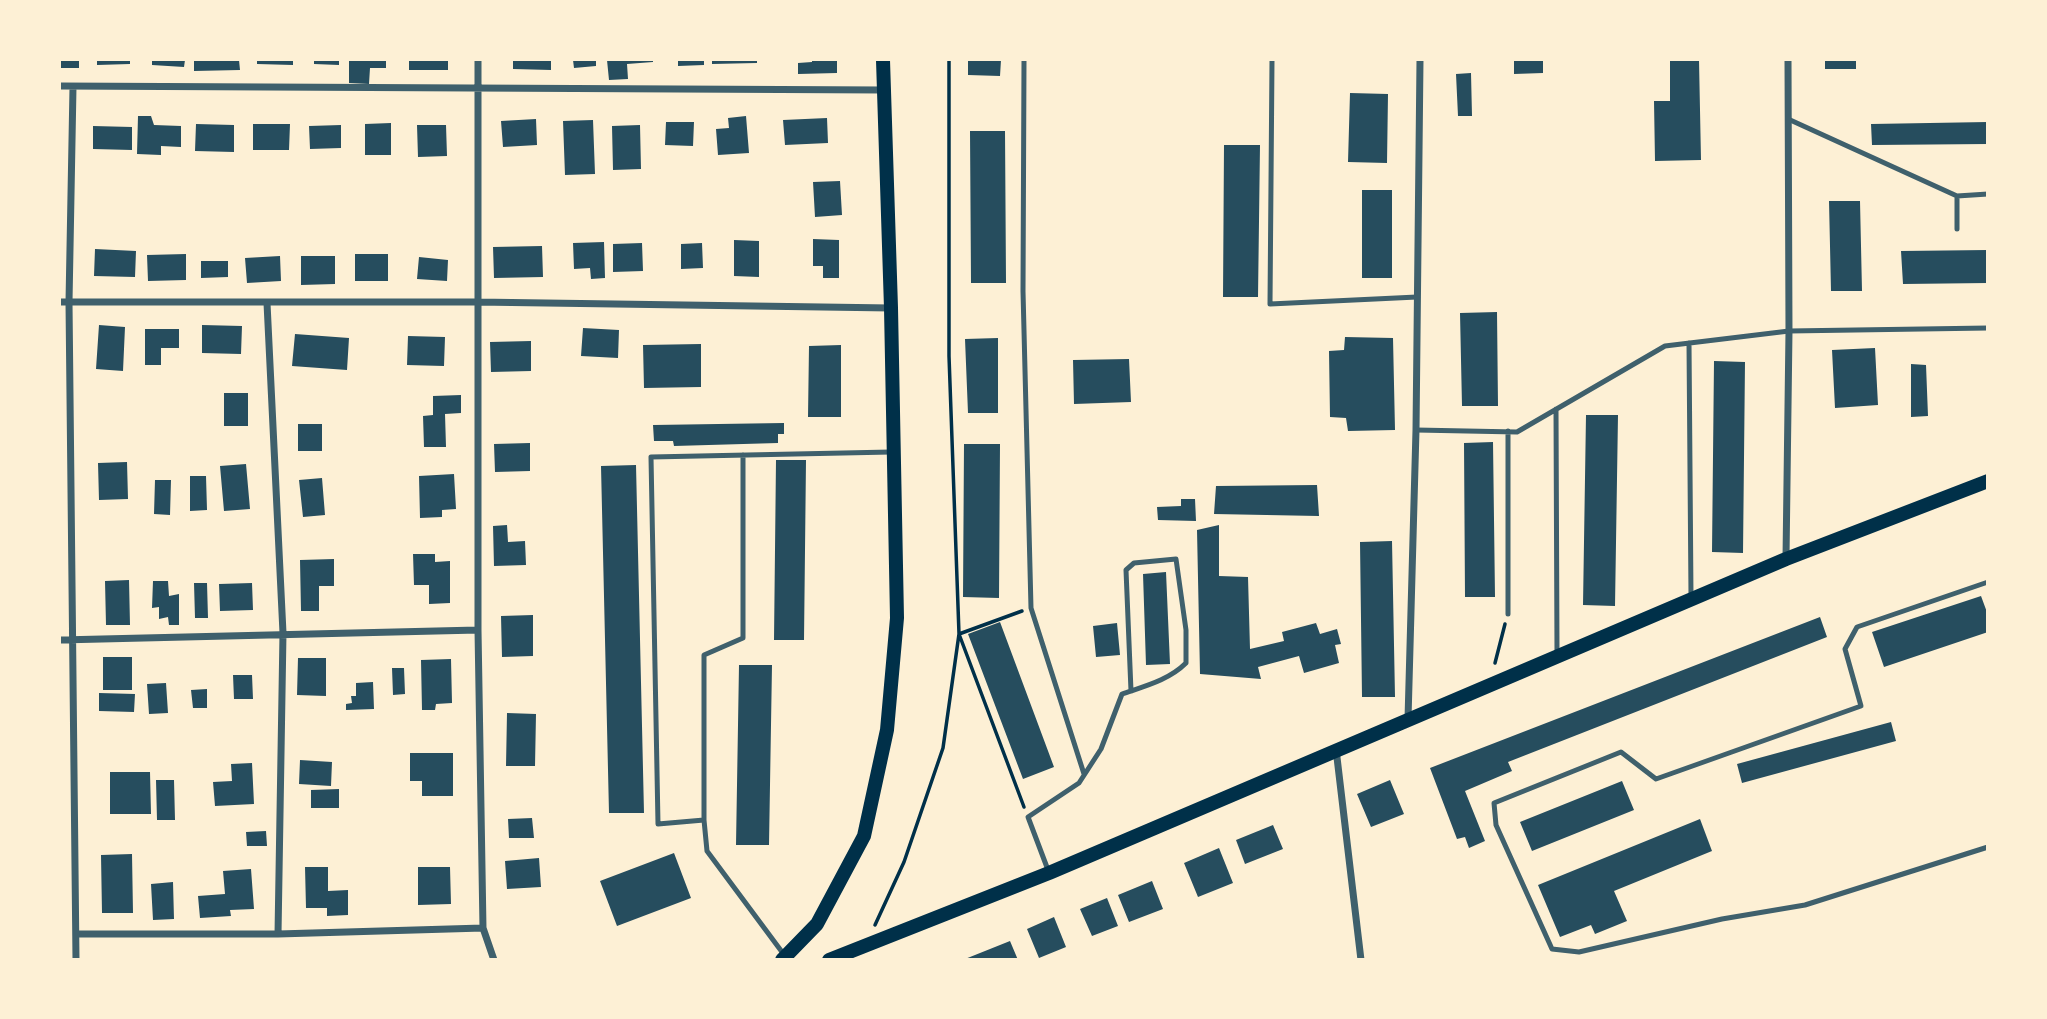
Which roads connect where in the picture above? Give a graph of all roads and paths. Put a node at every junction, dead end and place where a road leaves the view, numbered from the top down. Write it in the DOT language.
graph roads {
  1 [pos="478,60"];
  2 [pos="883,60"];
  3 [pos="949,60"];
  4 [pos="1024,60"];
  5 [pos="1272,60"];
  6 [pos="1420,60"];
  7 [pos="1787,60"];
  8 [pos="60,86"];
  9 [pos="73,86"];
  10 [pos="479,89"];
  11 [pos="883,90"];
  12 [pos="1788,119"];
  13 [pos="1987,194"];
  14 [pos="1957,196"];
  15 [pos="1957,229"];
  16 [pos="1417,297"];
  17 [pos="60,302"];
  18 [pos="477,302"];
  19 [pos="69,303"];
  20 [pos="267,303"];
  21 [pos="891,308"];
  22 [pos="1987,328"];
  23 [pos="1789,331"];
  24 [pos="1689,343"];
  25 [pos="1556,409"];
  26 [pos="1416,430"];
  27 [pos="1508,431"];
  28 [pos="895,452"];
  29 [pos="743,455"];
  30 [pos="1987,481"];
  31 [pos="1786,559"];
  32 [pos="1987,582"];
  33 [pos="1691,600"];
  34 [pos="1031,608"];
  35 [pos="1508,614"];
  36 [pos="478,630"];
  37 [pos="283,633"];
  38 [pos="959,634"];
  39 [pos="74,639"];
  40 [pos="60,640"];
  41 [pos="1557,657"];
  42 [pos="1495,663"];
  43 [pos="1130,691"];
  44 [pos="1408,720"];
  45 [pos="1336,749"];
  46 [pos="1084,774"];
  47 [pos="1028,817"];
  48 [pos="704,820"];
  49 [pos="1987,847"];
  50 [pos="1049,873"];
  51 [pos="483,928"];
  52 [pos="76,934"];
  53 [pos="278,934"];
  54 [pos="867,943"];
  55 [pos="784,958"];
  56 [pos="76,960"];
  57 [pos="494,960"];
  58 [pos="829,960"];
  59 [pos="1361,960"];
  1 -- 10 [label="street"];
  2 -- 11 [label="main road"];
  3 -- 38 [label="path"];
  4 -- 34 [label="lane"];
  5 -- 16 [label="lane"];
  6 -- 16 [label="street"];
  7 -- 12 [label="street"];
  8 -- 9 [label="street"];
  9 -- 10 [label="street"];
  9 -- 19 [label="street"];
  10 -- 11 [label="street"];
  10 -- 18 [label="street"];
  11 -- 21 [label="main road"];
  12 -- 14 [label="lane"];
  12 -- 23 [label="street"];
  13 -- 14 [label="lane"];
  14 -- 15 [label="lane"];
  16 -- 26 [label="street"];
  17 -- 19 [label="street"];
  18 -- 20 [label="street"];
  18 -- 21 [label="street"];
  18 -- 36 [label="street"];
  19 -- 20 [label="street"];
  19 -- 39 [label="street"];
  20 -- 37 [label="street"];
  21 -- 28 [label="main road"];
  22 -- 23 [label="lane"];
  23 -- 24 [label="lane"];
  23 -- 31 [label="street"];
  24 -- 25 [label="lane"];
  24 -- 33 [label="lane"];
  25 -- 27 [label="lane"];
  25 -- 41 [label="lane"];
  26 -- 27 [label="lane"];
  26 -- 44 [label="street"];
  27 -- 35 [label="lane"];
  28 -- 29 [label="lane"];
  28 -- 55 [label="main road"];
  29 -- 48 [label="lane"];
  29 -- 48 [label="lane"];
  30 -- 31 [label="main road"];
  31 -- 33 [label="main road"];
  32 -- 49 [label="lane"];
  33 -- 41 [label="main road"];
  34 -- 38 [label="path"];
  34 -- 46 [label="lane"];
  35 -- 42 [label="path"];
  36 -- 37 [label="street"];
  36 -- 51 [label="street"];
  37 -- 39 [label="street"];
  37 -- 53 [label="street"];
  38 -- 47 [label="path"];
  38 -- 54 [label="path"];
  39 -- 40 [label="street"];
  39 -- 52 [label="street"];
  41 -- 44 [label="main road"];
  43 -- 43 [label="lane"];
  43 -- 46 [label="lane"];
  44 -- 45 [label="main road"];
  45 -- 50 [label="main road"];
  45 -- 59 [label="street"];
  46 -- 47 [label="lane"];
  47 -- 50 [label="lane"];
  48 -- 55 [label="lane"];
  50 -- 54 [label="main road"];
  51 -- 53 [label="street"];
  51 -- 57 [label="street"];
  52 -- 53 [label="street"];
  52 -- 56 [label="street"];
  54 -- 58 [label="main road"];
}
